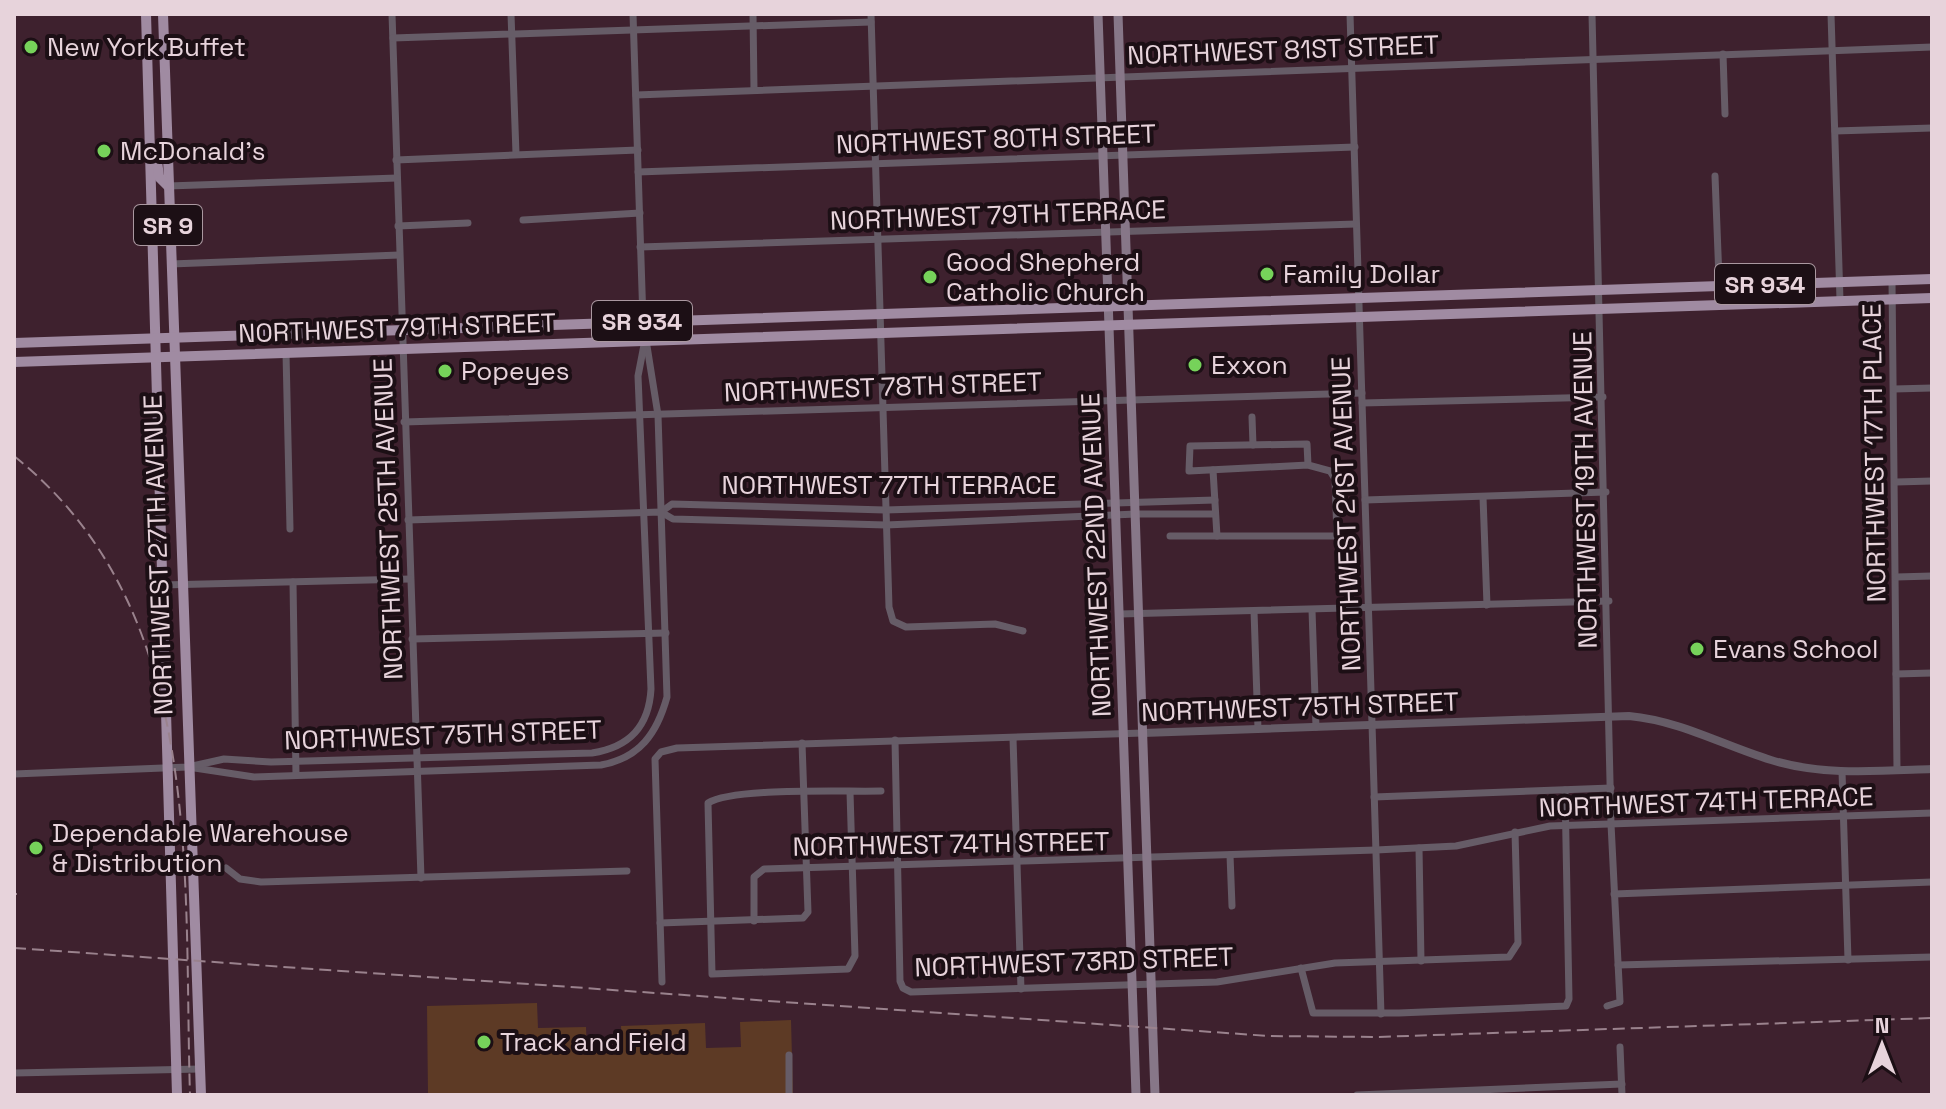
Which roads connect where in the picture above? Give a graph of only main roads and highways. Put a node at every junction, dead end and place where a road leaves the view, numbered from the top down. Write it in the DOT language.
graph roads {
  1 [pos="146,14"];
  2 [pos="163,14"];
  3 [pos="1098,14"];
  4 [pos="1118,14"];
  5 [pos="148,81"];
  6 [pos="166,107"];
  7 [pos="149,123"];
  8 [pos="168,186"];
  9 [pos="1932,279"];
  10 [pos="1492,292"];
  11 [pos="1932,298"];
  12 [pos="1231,303"];
  13 [pos="1129,305"];
  14 [pos="1110,306"];
  15 [pos="1005,310"];
  16 [pos="1493,312"];
  17 [pos="763,317"];
  18 [pos="1233,320"];
  19 [pos="1129,324"];
  20 [pos="523,325"];
  21 [pos="1111,325"];
  22 [pos="953,330"];
  23 [pos="154,337"];
  24 [pos="173,337"];
  25 [pos="764,338"];
  26 [pos="14,343"];
  27 [pos="524,346"];
  28 [pos="155,357"];
  29 [pos="173,357"];
  30 [pos="14,362"];
  31 [pos="176,462"];
  32 [pos="158,463"];
  33 [pos="182,621"];
  34 [pos="163,622"];
  35 [pos="177,1095"];
  36 [pos="201,1095"];
  37 [pos="1136,1095"];
  38 [pos="1155,1095"];
  1 -- 5 [label="main road, NORTHWEST 27TH AVENUE / SR 9"];
  2 -- 6 [label="main road, NORTHWEST 27TH AVENUE / SR 9"];
  3 -- 14 [label="main road, NORTHWEST 22ND AVENUE"];
  4 -- 13 [label="main road, NORTHWEST 22ND AVENUE"];
  5 -- 6 [label="main road"];
  5 -- 7 [label="main road, NORTHWEST 27TH AVENUE / SR 9"];
  6 -- 8 [label="main road, NORTHWEST 27TH AVENUE / SR 9"];
  7 -- 8 [label="main road"];
  7 -- 23 [label="main road, NORTHWEST 27TH AVENUE / SR 9"];
  8 -- 24 [label="main road, NORTHWEST 27TH AVENUE / SR 9"];
  9 -- 10 [label="main road, NORTHWEST 79TH STREET / SR 934"];
  10 -- 12 [label="main road, NORTHWEST 79TH STREET / SR 934"];
  10 -- 16 [label="main road"];
  11 -- 16 [label="main road, NORTHWEST 79TH STREET / SR 934"];
  12 -- 13 [label="main road, NORTHWEST 79TH STREET / SR 934"];
  12 -- 18 [label="main road"];
  13 -- 14 [label="main road, NORTHWEST 79TH STREET / SR 934"];
  13 -- 19 [label="main road, NORTHWEST 22ND AVENUE"];
  14 -- 15 [label="main road, NORTHWEST 79TH STREET / SR 934"];
  14 -- 21 [label="main road, NORTHWEST 22ND AVENUE"];
  15 -- 17 [label="main road, NORTHWEST 79TH STREET / SR 934"];
  15 -- 22 [label="main road"];
  16 -- 18 [label="main road, NORTHWEST 79TH STREET / SR 934"];
  17 -- 20 [label="main road, NORTHWEST 79TH STREET / SR 934"];
  17 -- 25 [label="main road"];
  18 -- 19 [label="main road, NORTHWEST 79TH STREET / SR 934"];
  19 -- 21 [label="main road, NORTHWEST 79TH STREET / SR 934"];
  19 -- 38 [label="main road, NORTHWEST 22ND AVENUE"];
  20 -- 24 [label="main road, NORTHWEST 79TH STREET / SR 934"];
  20 -- 27 [label="main road"];
  21 -- 22 [label="main road, NORTHWEST 79TH STREET / SR 934"];
  21 -- 37 [label="main road, NORTHWEST 22ND AVENUE"];
  22 -- 25 [label="main road, NORTHWEST 79TH STREET / SR 934"];
  23 -- 24 [label="main road, NORTHWEST 79TH STREET / SR 934"];
  23 -- 26 [label="main road, NORTHWEST 79TH STREET / SR 934"];
  23 -- 28 [label="main road, NORTHWEST 27TH AVENUE / SR 9"];
  24 -- 29 [label="main road, NORTHWEST 27TH AVENUE / SR 9"];
  25 -- 27 [label="main road, NORTHWEST 79TH STREET / SR 934"];
  27 -- 29 [label="main road, NORTHWEST 79TH STREET / SR 934"];
  28 -- 29 [label="main road, NORTHWEST 79TH STREET / SR 934"];
  28 -- 30 [label="main road, NORTHWEST 79TH STREET / SR 934"];
  28 -- 32 [label="main road, NORTHWEST 27TH AVENUE / SR 9"];
  29 -- 31 [label="main road, NORTHWEST 27TH AVENUE / SR 9"];
  31 -- 32 [label="main road"];
  31 -- 33 [label="main road, NORTHWEST 27TH AVENUE / SR 9"];
  32 -- 34 [label="main road, NORTHWEST 27TH AVENUE / SR 9"];
  33 -- 34 [label="main road"];
  33 -- 36 [label="main road, NORTHWEST 27TH AVENUE / SR 9"];
  34 -- 35 [label="main road, NORTHWEST 27TH AVENUE / SR 9"];
}
